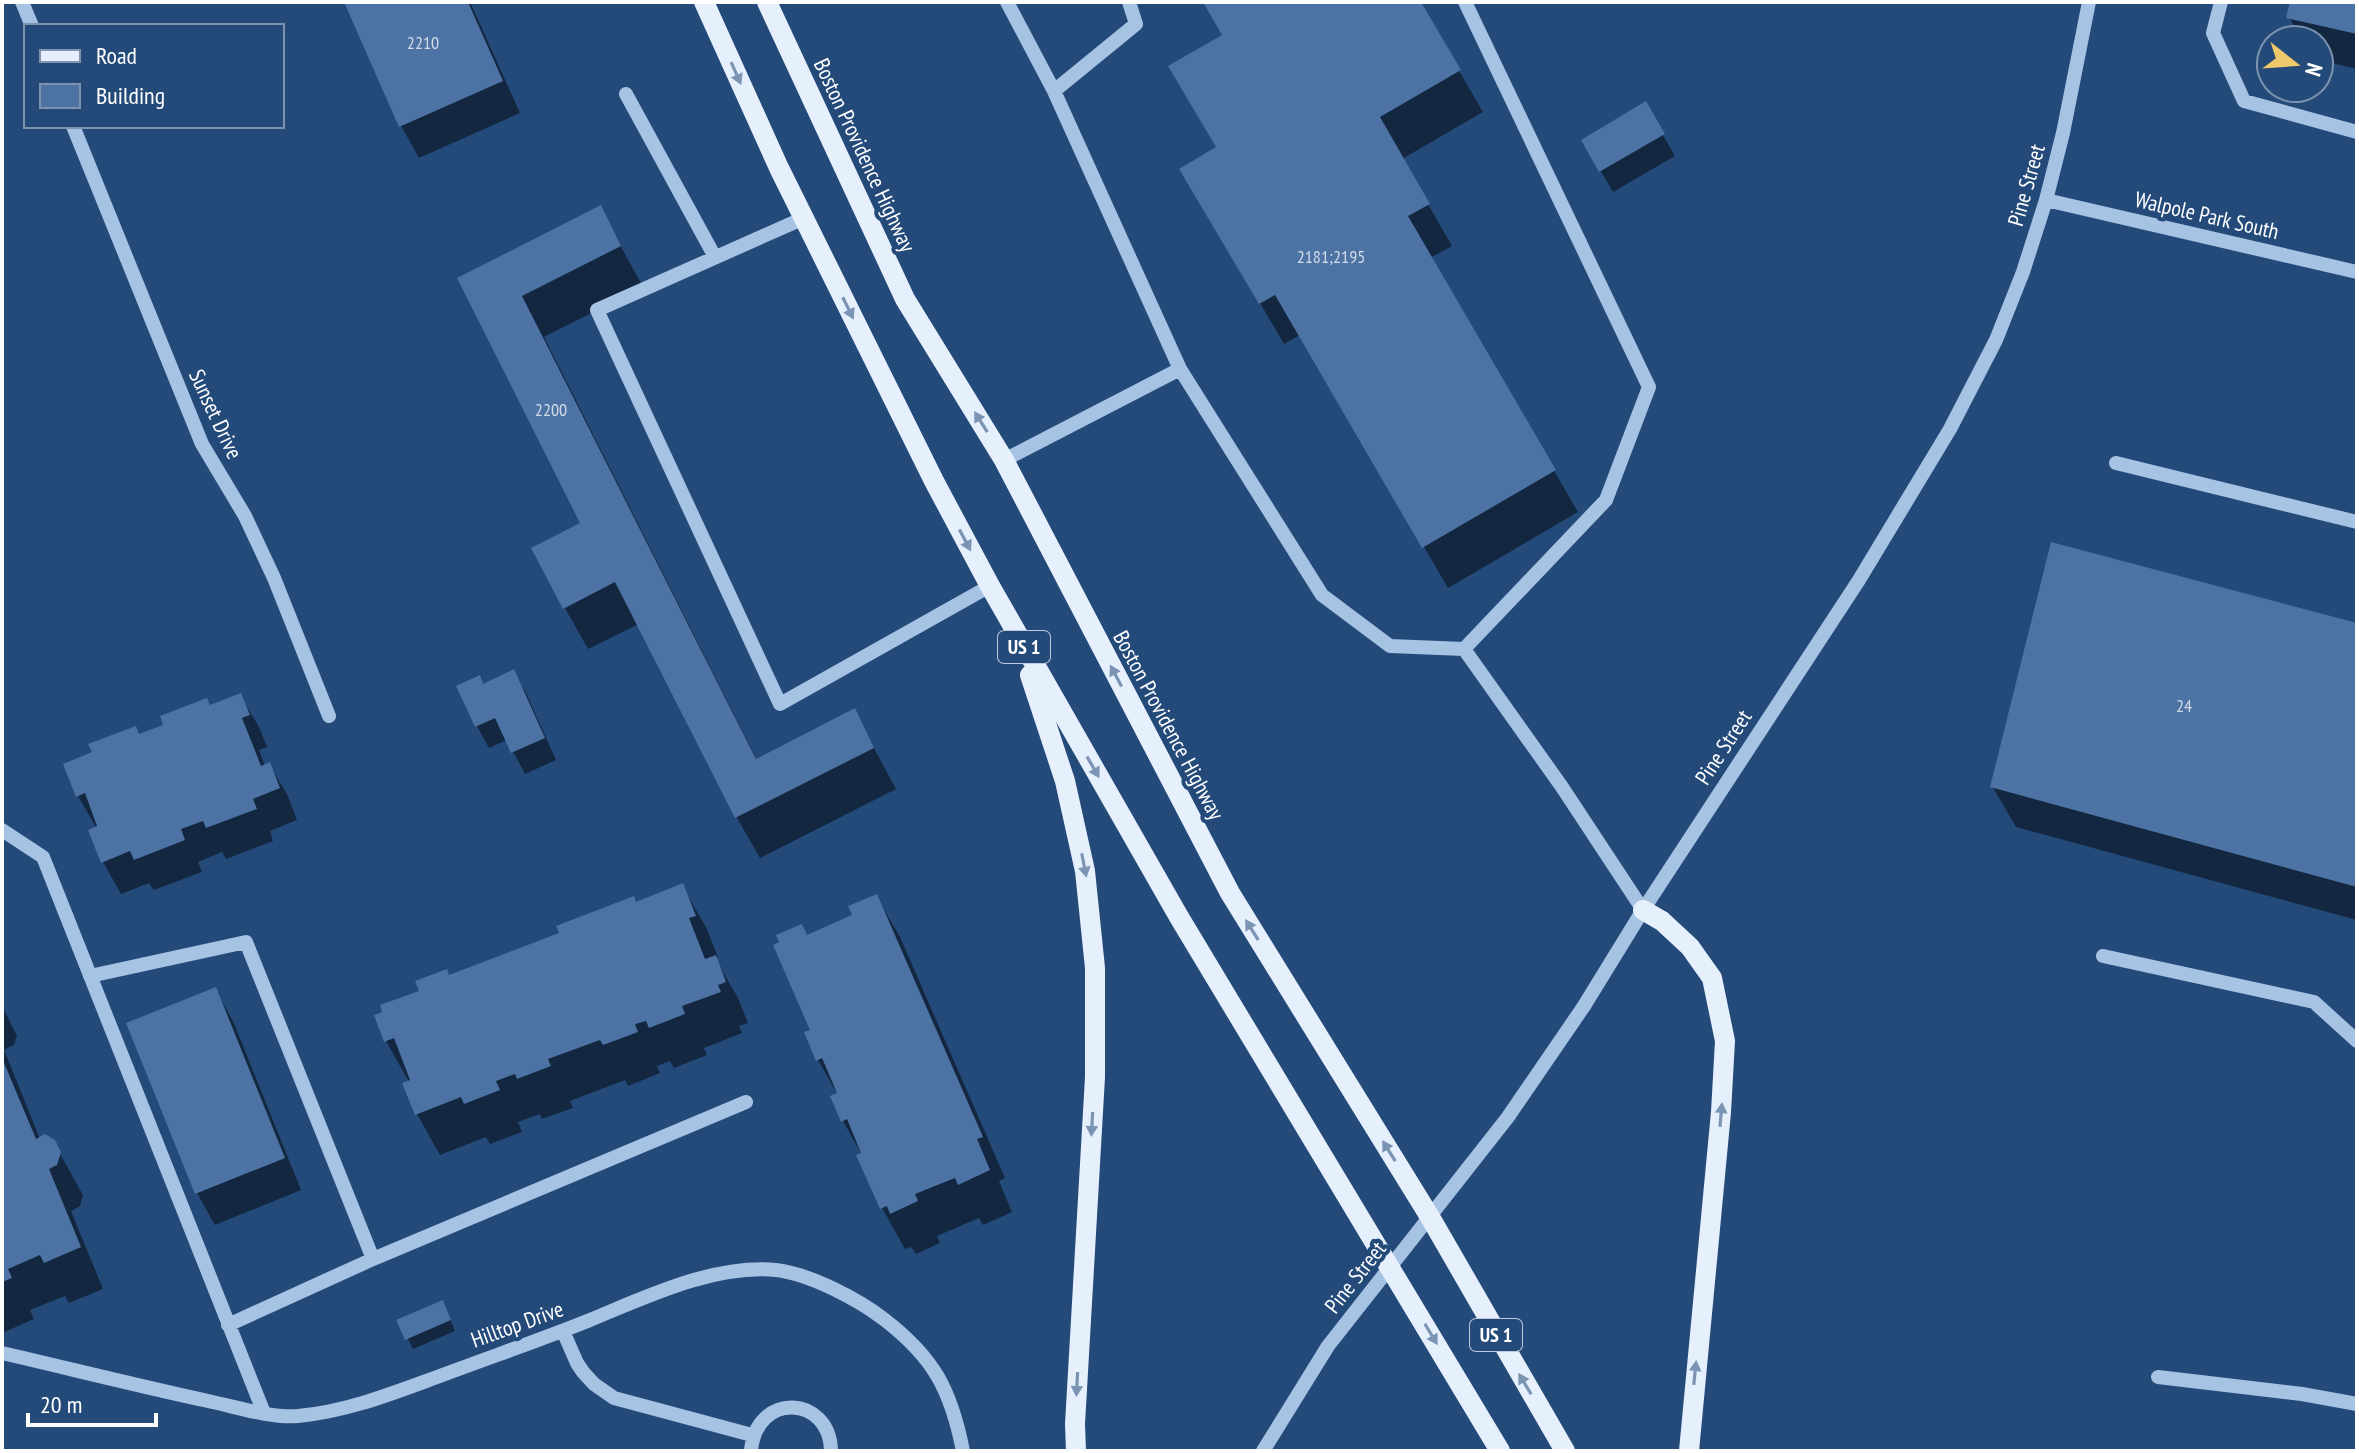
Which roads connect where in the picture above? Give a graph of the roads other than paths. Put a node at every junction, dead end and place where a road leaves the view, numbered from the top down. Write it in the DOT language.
graph roads {
  1 [pos="22,2"];
  2 [pos="704,2"];
  3 [pos="767,2"];
  4 [pos="1007,2"];
  5 [pos="1129,2"];
  6 [pos="1465,2"];
  7 [pos="2089,2"];
  8 [pos="2221,2"];
  9 [pos="31,24"];
  10 [pos="1054,91"];
  11 [pos="626,94"];
  12 [pos="74,128"];
  13 [pos="2357,132"];
  14 [pos="2046,200"];
  15 [pos="804,218"];
  16 [pos="715,257"];
  17 [pos="2357,272"];
  18 [pos="1180,369"];
  19 [pos="1004,460"];
  20 [pos="2116,463"];
  21 [pos="2357,522"];
  22 [pos="990,586"];
  23 [pos="1014,629"];
  24 [pos="1464,649"];
  25 [pos="329,716"];
  26 [pos="2,830"];
  27 [pos="1643,910"];
  28 [pos="2103,956"];
  29 [pos="90,976"];
  30 [pos="2357,1041"];
  31 [pos="746,1102"];
  32 [pos="1430,1217"];
  33 [pos="373,1259"];
  34 [pos="1391,1267"];
  35 [pos="228,1325"];
  36 [pos="563,1331"];
  37 [pos="2,1353"];
  38 [pos="2158,1377"];
  39 [pos="2357,1404"];
  40 [pos="264,1413"];
  41 [pos="1484,1423"];
  42 [pos="752,1435"];
  43 [pos="751,1451"];
  44 [pos="831,1451"];
  45 [pos="963,1451"];
  46 [pos="1076,1451"];
  47 [pos="1263,1451"];
  48 [pos="1488,1451"];
  49 [pos="1500,1451"];
  50 [pos="1565,1451"];
  51 [pos="1689,1451"];
  1 -- 9 [label="street"];
  2 -- 15 [label="main road, US 1, one-way"];
  19 -- 3 [label="main road, Boston Providence Highway / US 1, one-way"];
  4 -- 10 [label="street"];
  5 -- 10 [label="street"];
  6 -- 24 [label="street"];
  7 -- 14 [label="street, Pine Street"];
  8 -- 13 [label="street"];
  10 -- 18 [label="street"];
  11 -- 16 [label="street"];
  12 -- 25 [label="street, Sunset Drive"];
  14 -- 17 [label="street, Walpole Park South"];
  14 -- 27 [label="street, Pine Street"];
  15 -- 16 [label="street"];
  15 -- 22 [label="main road, US 1, one-way"];
  16 -- 22 [label="street"];
  18 -- 19 [label="street"];
  18 -- 24 [label="street"];
  32 -- 19 [label="main road, Boston Providence Highway / US 1, one-way"];
  20 -- 21 [label="street"];
  22 -- 23 [label="main road, US 1"];
  23 -- 34 [label="main road, US 1, one-way"];
  23 -- 46 [label="main road, one-way"];
  24 -- 27 [label="street"];
  26 -- 29 [label="street"];
  27 -- 32 [label="street, Pine Street"];
  51 -- 27 [label="main road, one-way"];
  28 -- 30 [label="street"];
  29 -- 33 [label="street"];
  29 -- 35 [label="street"];
  31 -- 33 [label="street"];
  32 -- 34 [label="street, Pine Street"];
  50 -- 32 [label="main road, Boston Providence Highway / US 1, one-way"];
  33 -- 35 [label="street"];
  34 -- 41 [label="main road, US 1, one-way"];
  34 -- 47 [label="street, Pine Street"];
  35 -- 40 [label="street"];
  36 -- 40 [label="street, Hilltop Drive"];
  36 -- 42 [label="street"];
  36 -- 45 [label="street, Hilltop Drive"];
  37 -- 40 [label="street, Hilltop Drive"];
  38 -- 39 [label="street"];
  41 -- 48 [label="street"];
  41 -- 49 [label="main road, US 1"];
  42 -- 43 [label="street"];
  42 -- 44 [label="street"];
}
